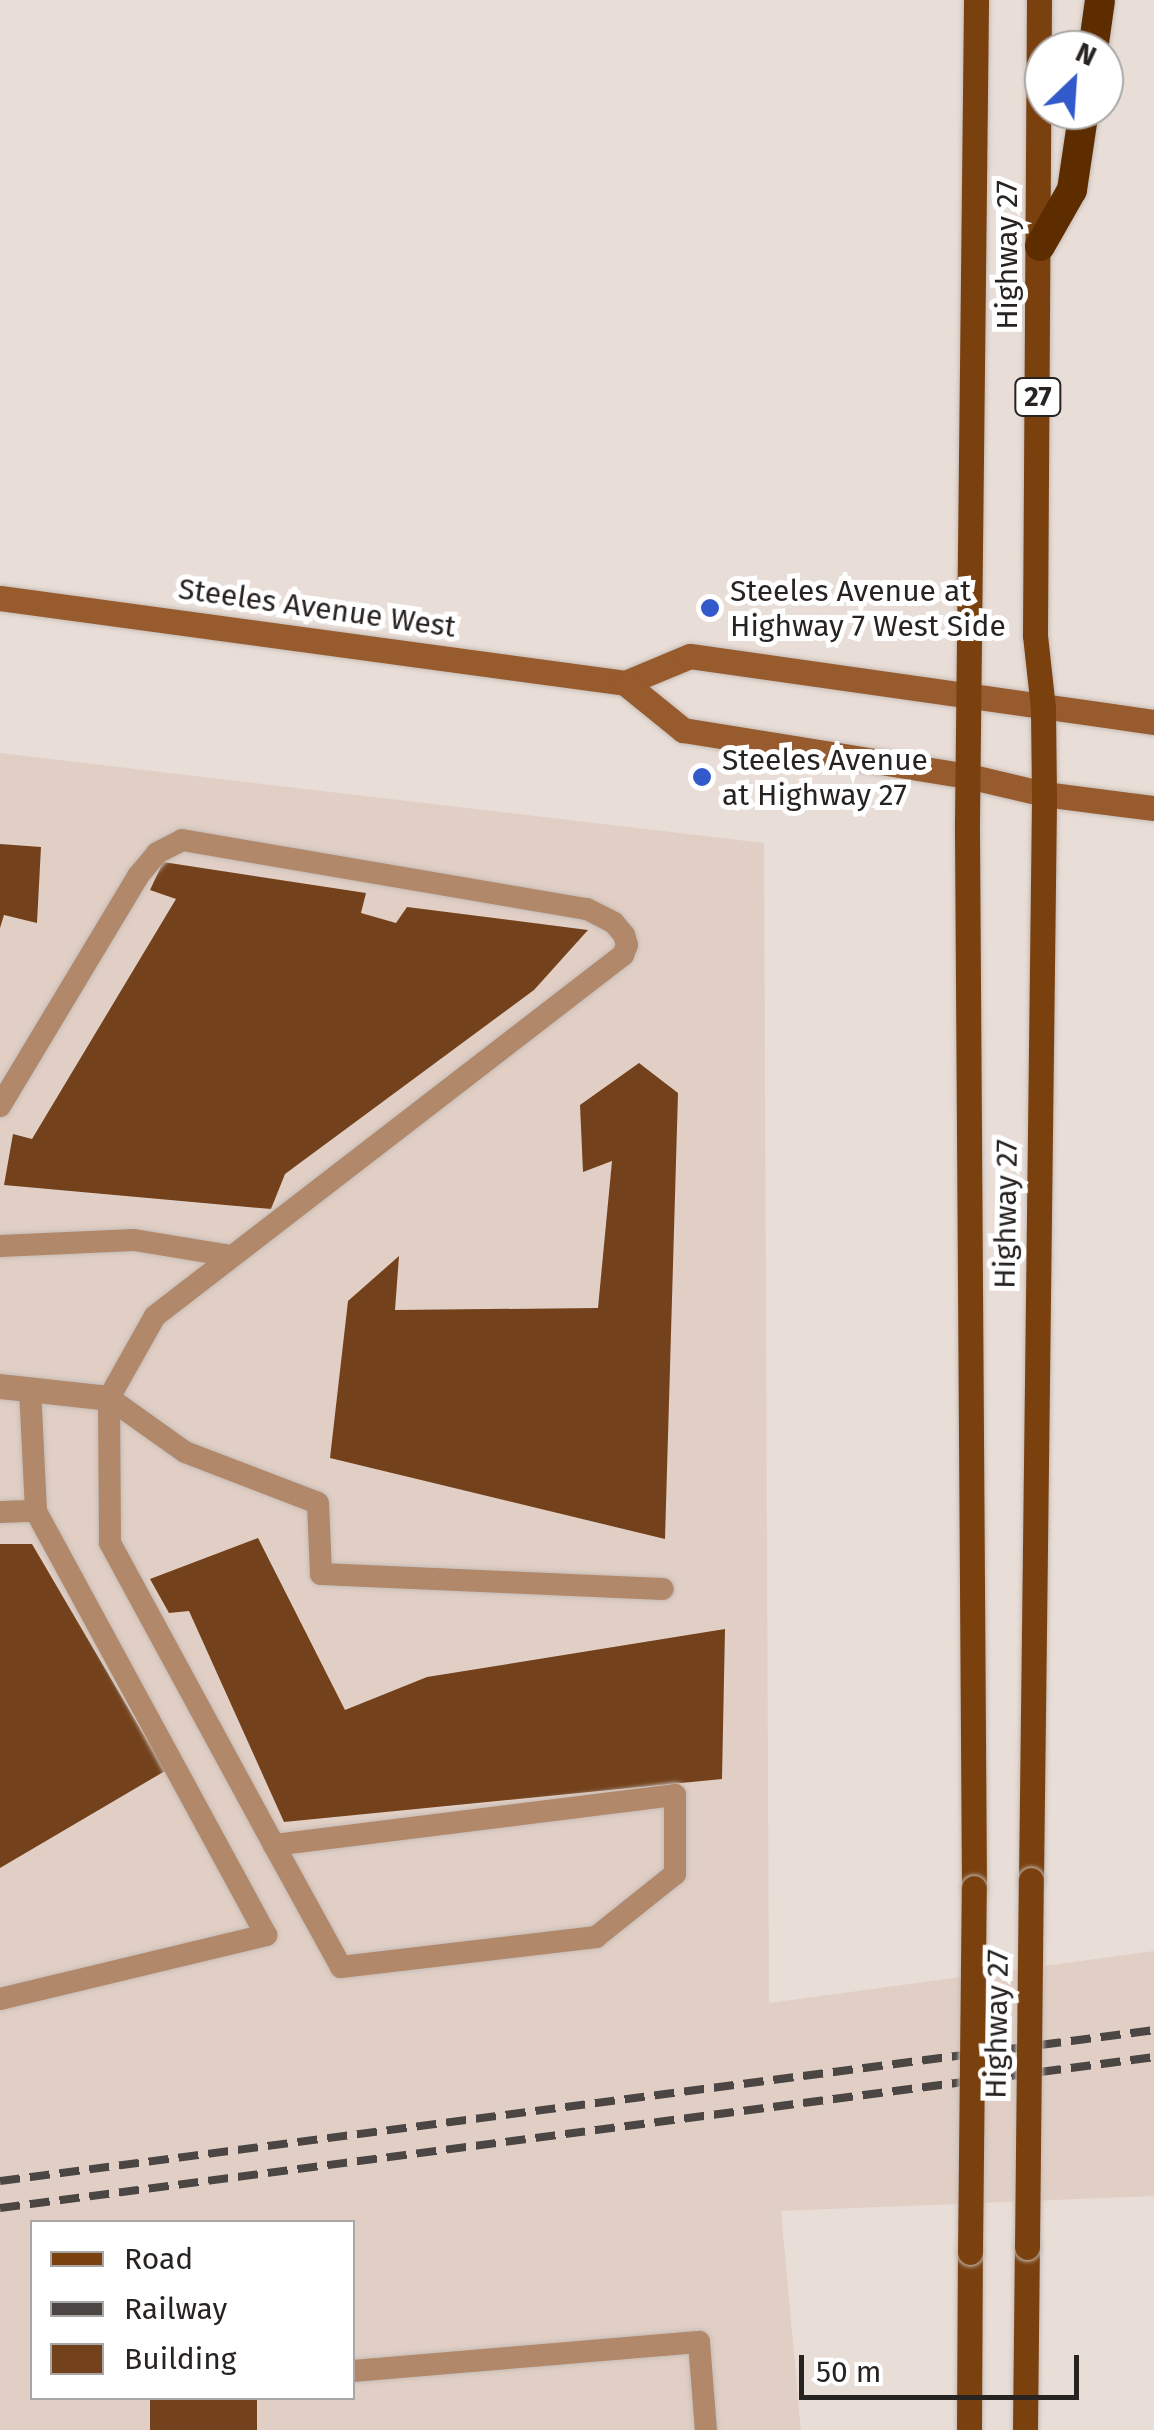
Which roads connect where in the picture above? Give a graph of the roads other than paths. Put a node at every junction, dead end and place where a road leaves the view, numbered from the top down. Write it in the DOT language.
graph roads {
  1 [pos="976,0"];
  2 [pos="1039,0"];
  3 [pos="1100,0"];
  4 [pos="1095,30"];
  5 [pos="1081,130"];
  6 [pos="1040,246"];
  7 [pos="0,598"];
  8 [pos="625,683"];
  9 [pos="968,696"];
  10 [pos="1043,708"];
  11 [pos="1154,722"];
  12 [pos="968,776"];
  13 [pos="1044,794"];
  14 [pos="1154,808"];
  15 [pos="0,1106"];
  16 [pos="0,1246"];
  17 [pos="232,1256"];
  18 [pos="0,1386"];
  19 [pos="30,1389"];
  20 [pos="109,1398"];
  21 [pos="36,1511"];
  22 [pos="0,1512"];
  23 [pos="663,1589"];
  24 [pos="274,1845"];
  25 [pos="0,1999"];
  26 [pos="355,2372"];
  27 [pos="706,2430"];
  28 [pos="968,2430"];
  29 [pos="1024,2430"];
  1 -- 9 [label="main road, Highway 27 / 27"];
  2 -- 6 [label="main road, Highway 27 / 27"];
  3 -- 4 [label="highway"];
  5 -- 6 [label="highway"];
  6 -- 10 [label="main road, Highway 27 / 27"];
  7 -- 8 [label="main road, Steeles Avenue West"];
  8 -- 9 [label="main road"];
  8 -- 12 [label="main road"];
  9 -- 10 [label="main road"];
  9 -- 12 [label="main road, Highway 27"];
  10 -- 11 [label="main road"];
  10 -- 13 [label="main road, Highway 27 / 27"];
  12 -- 13 [label="main road"];
  12 -- 28 [label="main road, Highway 27, bridge"];
  13 -- 14 [label="main road"];
  13 -- 29 [label="main road, Highway 27, bridge"];
  15 -- 17 [label="lane"];
  16 -- 17 [label="lane"];
  17 -- 20 [label="lane"];
  18 -- 19 [label="street"];
  19 -- 20 [label="street"];
  19 -- 21 [label="lane"];
  20 -- 23 [label="lane"];
  20 -- 24 [label="lane"];
  21 -- 22 [label="lane"];
  21 -- 25 [label="lane"];
  24 -- 24 [label="lane"];
  26 -- 27 [label="lane"];
}
